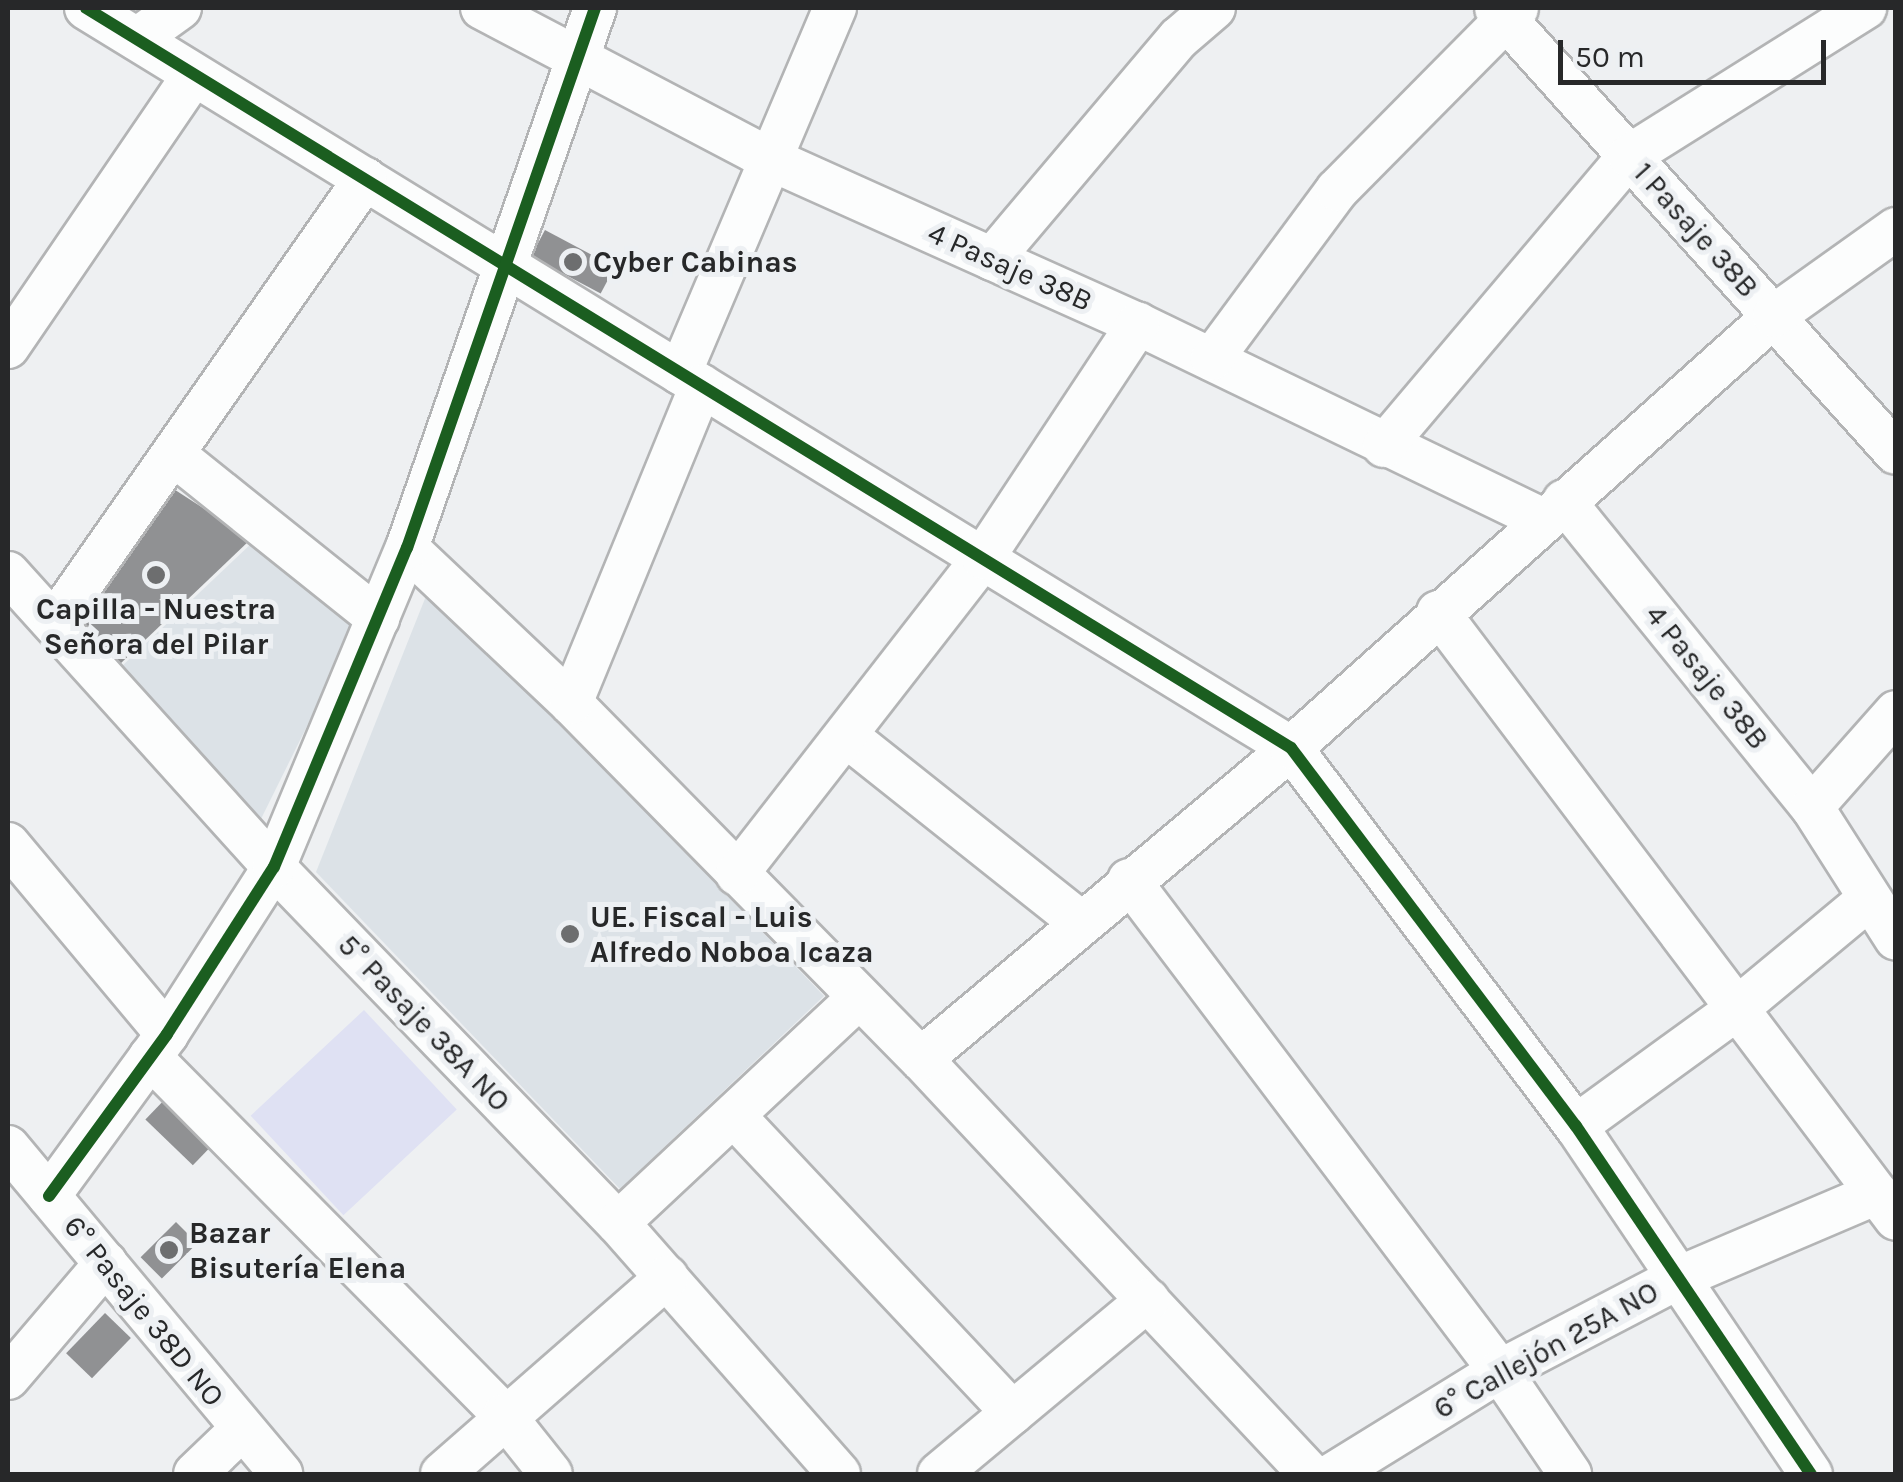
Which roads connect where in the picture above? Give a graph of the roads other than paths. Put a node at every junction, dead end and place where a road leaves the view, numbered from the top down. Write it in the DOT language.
graph roads {
  1 [pos="86,8"];
  2 [pos="180,8"];
  3 [pos="482,8"];
  4 [pos="595,8"];
  5 [pos="835,8"];
  6 [pos="1214,8"];
  7 [pos="1865,8"];
  8 [pos="1506,10"];
  9 [pos="137,39"];
  10 [pos="575,62"];
  11 [pos="192,77"];
  12 [pos="1629,156"];
  13 [pos="770,159"];
  14 [pos="365,179"];
  15 [pos="1896,229"];
  16 [pos="992,259"];
  17 [pos="502,263"];
  18 [pos="1774,316"];
  19 [pos="1138,324"];
  20 [pos="8,346"];
  21 [pos="1212,360"];
  22 [pos="690,379"];
  23 [pos="1892,440"];
  24 [pos="1384,446"];
  25 [pos="172,454"];
  26 [pos="1553,510"];
  27 [pos="407,548"];
  28 [pos="983,558"];
  29 [pos="8,573"];
  30 [pos="1438,612"];
  31 [pos="378,618"];
  32 [pos="55,622"];
  33 [pos="571,703"];
  34 [pos="1896,712"];
  35 [pos="850,738"];
  36 [pos="1291,748"];
  37 [pos="1812,807"];
  38 [pos="8,844"];
  39 [pos="274,867"];
  40 [pos="738,874"];
  41 [pos="1129,880"];
  42 [pos="1869,899"];
  43 [pos="1079,921"];
  44 [pos="1896,939"];
  45 [pos="856,1000"];
  46 [pos="1734,1011"];
  47 [pos="159,1046"];
  48 [pos="921,1059"];
  49 [pos="734,1116"];
  50 [pos="1576,1126"];
  51 [pos="8,1147"];
  52 [pos="50,1196"];
  53 [pos="1891,1212"];
  54 [pos="618,1223"];
  55 [pos="106,1263"];
  56 [pos="667,1277"];
  57 [pos="1678,1278"];
  58 [pos="1148,1300"];
  59 [pos="1500,1370"];
  60 [pos="8,1378"];
  61 [pos="1014,1413"];
  62 [pos="504,1415"];
  63 [pos="242,1430"];
  64 [pos="195,1474"];
  65 [pos="281,1474"];
  66 [pos="442,1474"];
  67 [pos="551,1474"];
  68 [pos="839,1474"];
  69 [pos="939,1474"];
  70 [pos="1310,1474"];
  71 [pos="1333,1474"];
  72 [pos="1570,1474"];
  73 [pos="1811,1474"];
  1 -- 9 [label="street"];
  2 -- 9 [label="street"];
  3 -- 10 [label="street, 4 Pasaje 38B"];
  4 -- 10 [label="street"];
  5 -- 13 [label="street"];
  6 -- 16 [label="street"];
  7 -- 12 [label="street"];
  8 -- 12 [label="street, 1 Pasaje 38B"];
  8 -- 21 [label="street"];
  9 -- 11 [label="street"];
  10 -- 13 [label="street, 4 Pasaje 38B"];
  10 -- 17 [label="street"];
  11 -- 14 [label="street"];
  11 -- 20 [label="street"];
  12 -- 18 [label="street, 1 Pasaje 38B"];
  12 -- 24 [label="street"];
  13 -- 16 [label="street, 4 Pasaje 38B"];
  13 -- 22 [label="street"];
  14 -- 17 [label="street"];
  14 -- 25 [label="street"];
  15 -- 18 [label="street"];
  16 -- 19 [label="street, 4 Pasaje 38B"];
  17 -- 22 [label="street"];
  17 -- 27 [label="street"];
  18 -- 23 [label="street, 1 Pasaje 38B"];
  18 -- 26 [label="street"];
  19 -- 21 [label="street, 4 Pasaje 38B"];
  19 -- 28 [label="street"];
  21 -- 24 [label="street, 4 Pasaje 38B"];
  22 -- 28 [label="street"];
  22 -- 33 [label="street"];
  24 -- 26 [label="street, 4 Pasaje 38B"];
  25 -- 31 [label="street"];
  25 -- 32 [label="street"];
  26 -- 30 [label="street"];
  26 -- 37 [label="street, 4 Pasaje 38B"];
  27 -- 31 [label="street"];
  27 -- 33 [label="street"];
  28 -- 35 [label="street"];
  28 -- 36 [label="street"];
  29 -- 32 [label="street, 5° Pasaje 38A NO"];
  30 -- 36 [label="street"];
  30 -- 46 [label="street"];
  31 -- 39 [label="street"];
  32 -- 39 [label="street, 5° Pasaje 38A NO"];
  33 -- 40 [label="street"];
  34 -- 37 [label="street"];
  35 -- 40 [label="street"];
  35 -- 43 [label="street"];
  36 -- 41 [label="street"];
  36 -- 50 [label="street"];
  37 -- 42 [label="street, 4 Pasaje 38B"];
  38 -- 47 [label="street"];
  39 -- 47 [label="street"];
  39 -- 54 [label="street, 5° Pasaje 38A NO"];
  40 -- 45 [label="street"];
  41 -- 43 [label="street"];
  41 -- 59 [label="street"];
  42 -- 44 [label="street, 4 Pasaje 38B"];
  42 -- 46 [label="street"];
  43 -- 48 [label="street"];
  45 -- 48 [label="street"];
  45 -- 49 [label="street"];
  46 -- 50 [label="street"];
  46 -- 53 [label="street"];
  47 -- 52 [label="street"];
  47 -- 62 [label="street"];
  48 -- 58 [label="street"];
  49 -- 54 [label="street"];
  49 -- 61 [label="street"];
  50 -- 57 [label="street"];
  51 -- 52 [label="street, 6° Pasaje 38D NO"];
  52 -- 55 [label="street, 6° Pasaje 38D NO"];
  53 -- 57 [label="street, 6° Callejón 25A NO"];
  54 -- 56 [label="street, 5° Pasaje 38A NO"];
  55 -- 60 [label="street"];
  55 -- 63 [label="street, 6° Pasaje 38D NO"];
  56 -- 62 [label="street"];
  56 -- 68 [label="street, 5° Pasaje 38A NO"];
  57 -- 59 [label="street, 6° Callejón 25A NO"];
  57 -- 73 [label="street"];
  58 -- 61 [label="street"];
  58 -- 70 [label="street"];
  59 -- 71 [label="street, 6° Callejón 25A NO"];
  59 -- 72 [label="street"];
  61 -- 69 [label="street"];
  62 -- 66 [label="street"];
  62 -- 67 [label="street"];
  63 -- 64 [label="street"];
  63 -- 65 [label="street, 6° Pasaje 38D NO"];
}
